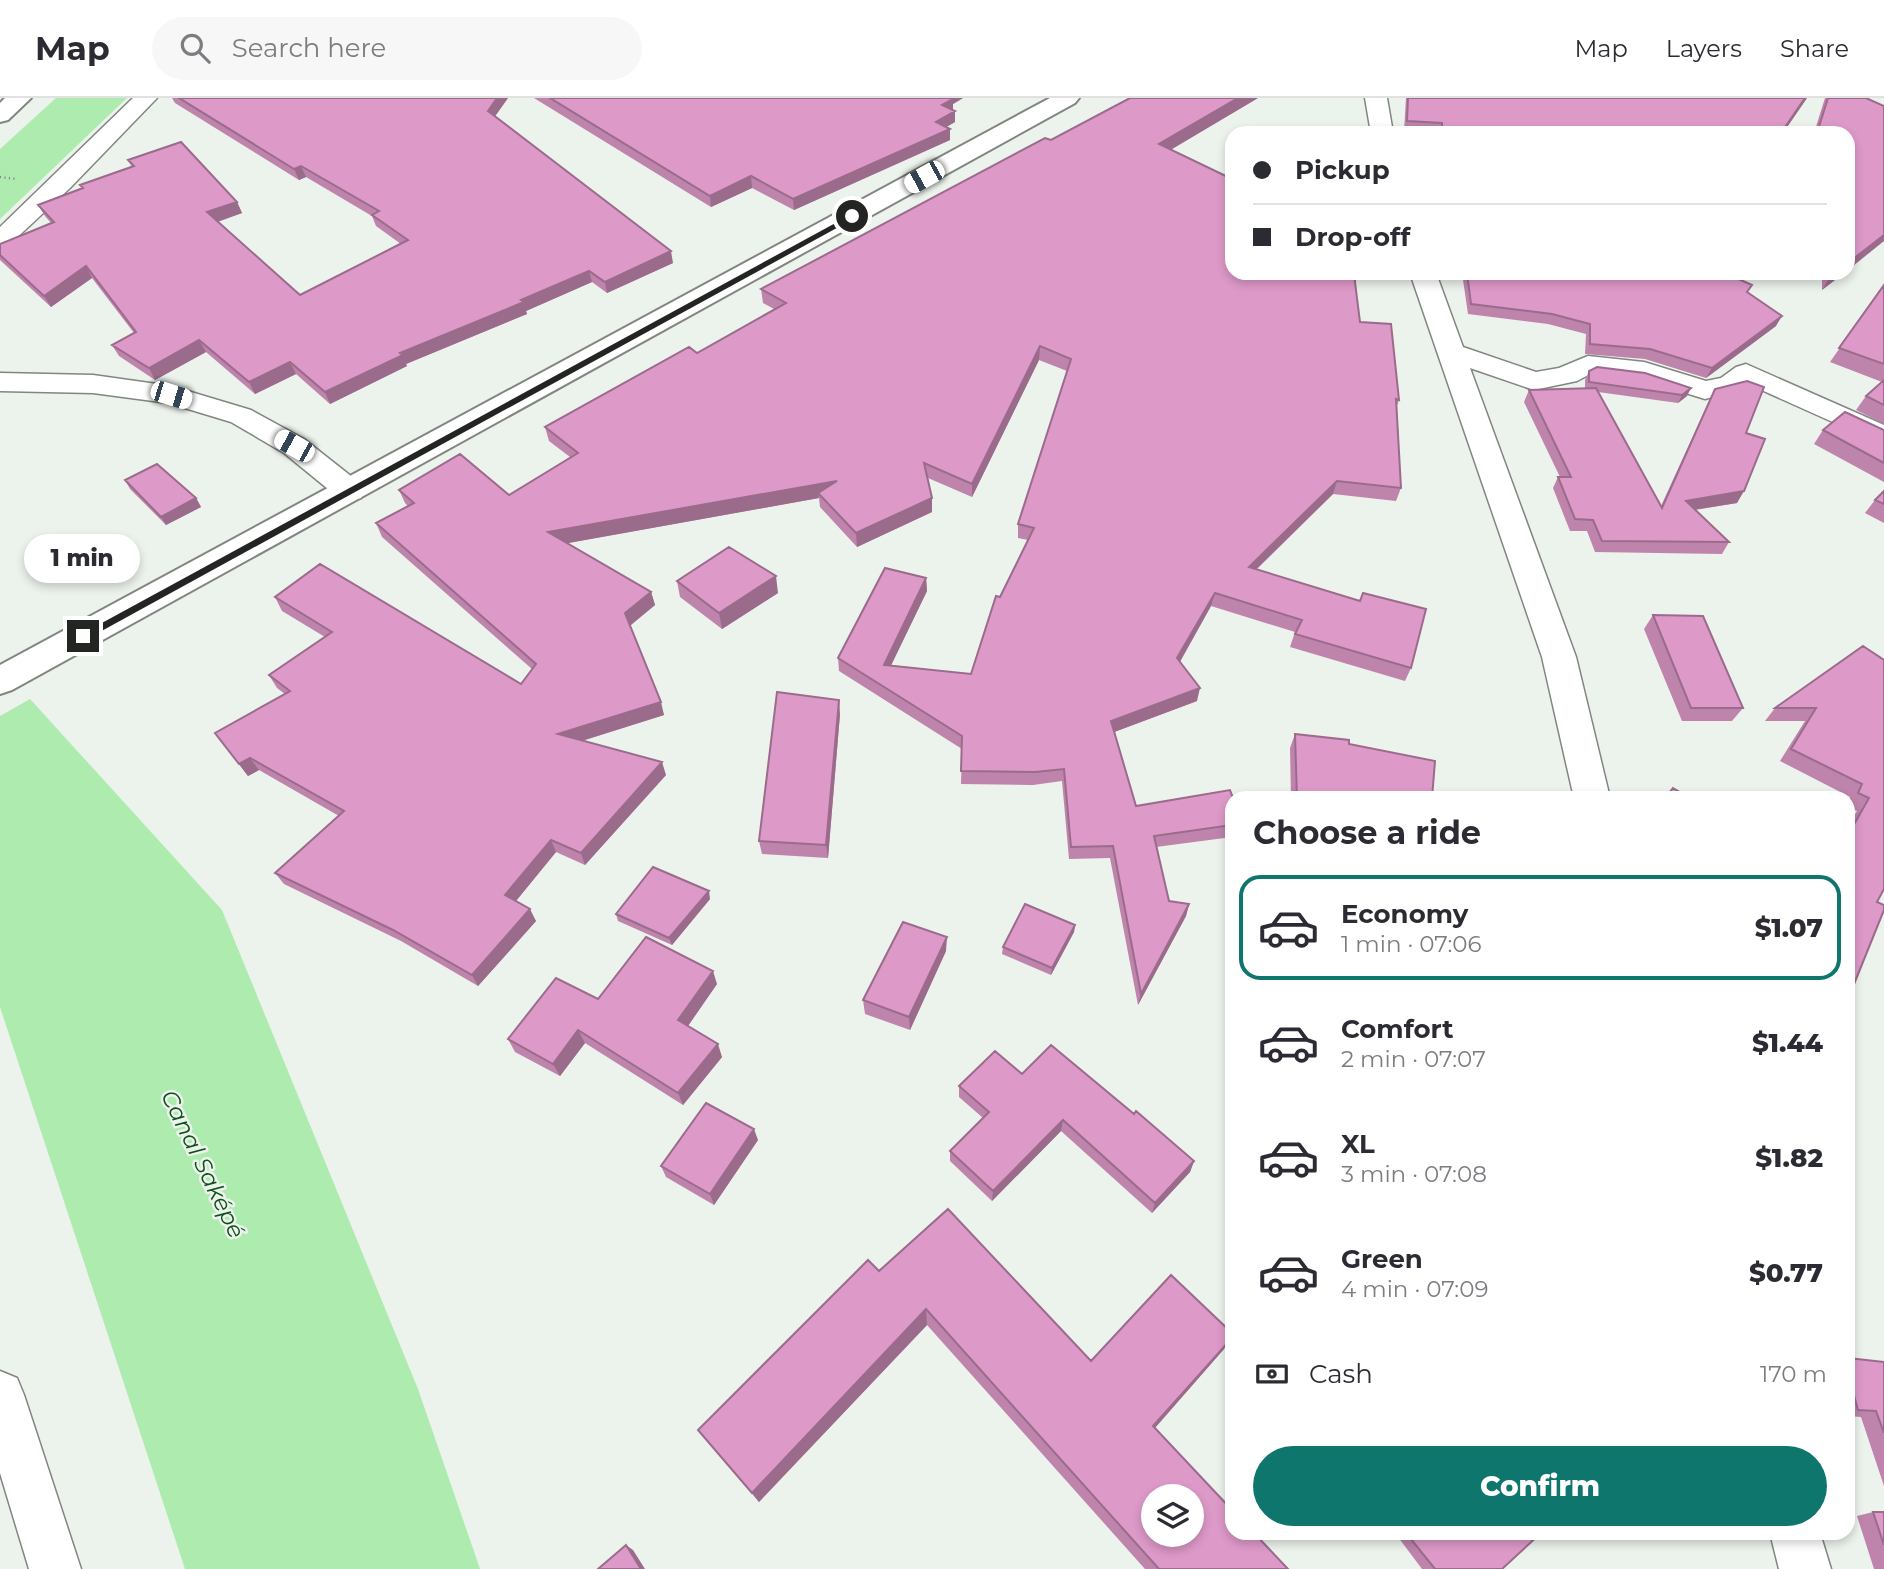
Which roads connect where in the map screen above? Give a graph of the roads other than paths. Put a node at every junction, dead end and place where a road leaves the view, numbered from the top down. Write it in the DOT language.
graph roads {
  1 [pos="19,98"];
  2 [pos="146,98"];
  3 [pos="1067,98"];
  4 [pos="1376,98"];
  5 [pos="0,115"];
  6 [pos="1381,126"];
  7 [pos="0,240"];
  8 [pos="1425,280"];
  9 [pos="1451,352"];
  10 [pos="0,382"];
  11 [pos="1884,436"];
  12 [pos="350,491"];
  13 [pos="5,679"];
  14 [pos="1590,791"];
  15 [pos="0,1395"];
  16 [pos="1797,1540"];
  17 [pos="55,1569"];
  18 [pos="1805,1569"];
  1 -- 5 [label="main road"];
  2 -- 7 [label="street"];
  3 -- 12 [label="main road"];
  4 -- 6 [label="street"];
  8 -- 9 [label="street"];
  9 -- 11 [label="street"];
  9 -- 14 [label="street"];
  10 -- 12 [label="street"];
  12 -- 13 [label="main road"];
  15 -- 17 [label="street"];
  16 -- 18 [label="street"];
}
